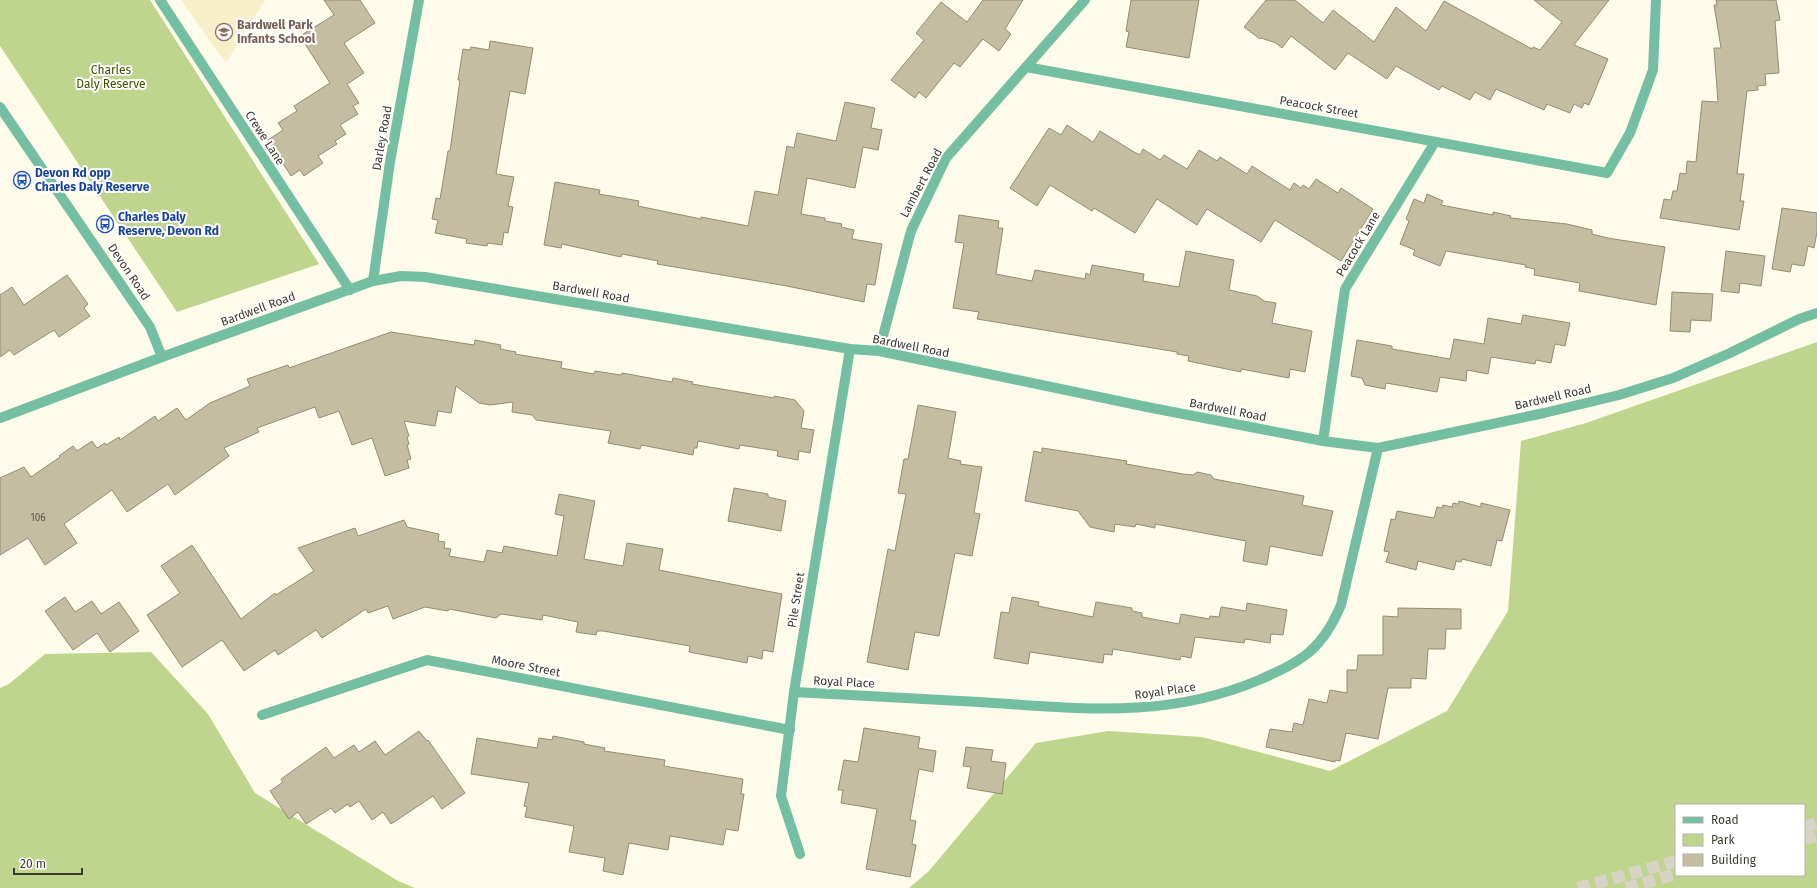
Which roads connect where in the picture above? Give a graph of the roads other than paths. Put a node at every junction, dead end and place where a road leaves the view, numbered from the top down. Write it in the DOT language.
graph roads {
  1 [pos="160,0"];
  2 [pos="419,0"];
  3 [pos="1085,0"];
  4 [pos="1656,0"];
  5 [pos="1026,67"];
  6 [pos="0,107"];
  7 [pos="1435,142"];
  8 [pos="373,281"];
  9 [pos="350,290"];
  10 [pos="1817,313"];
  11 [pos="850,349"];
  12 [pos="879,351"];
  13 [pos="162,357"];
  14 [pos="0,418"];
  15 [pos="1323,441"];
  16 [pos="1378,448"];
  17 [pos="794,692"];
  18 [pos="262,715"];
  19 [pos="790,730"];
  20 [pos="800,854"];
  1 -- 9 [label="street, Crewe Lane"];
  2 -- 8 [label="street, Darley Road"];
  3 -- 5 [label="street, Lambert Road"];
  4 -- 7 [label="street, Peacock Street"];
  5 -- 7 [label="street, Peacock Street"];
  5 -- 12 [label="street, Lambert Road"];
  6 -- 13 [label="street, Devon Road"];
  7 -- 15 [label="street, Peacock Lane"];
  8 -- 9 [label="street, Bardwell Road"];
  8 -- 11 [label="street, Bardwell Road"];
  9 -- 13 [label="street, Bardwell Road"];
  10 -- 16 [label="street, Bardwell Road"];
  11 -- 12 [label="street, Bardwell Road"];
  11 -- 17 [label="street, Pile Street"];
  12 -- 15 [label="street, Bardwell Road"];
  13 -- 14 [label="street, Bardwell Road"];
  15 -- 16 [label="street, Bardwell Road"];
  16 -- 17 [label="street, Royal Place"];
  17 -- 19 [label="street, Pile Street"];
  18 -- 19 [label="street, Moore Street"];
  19 -- 20 [label="street, Pile Street"];
}
